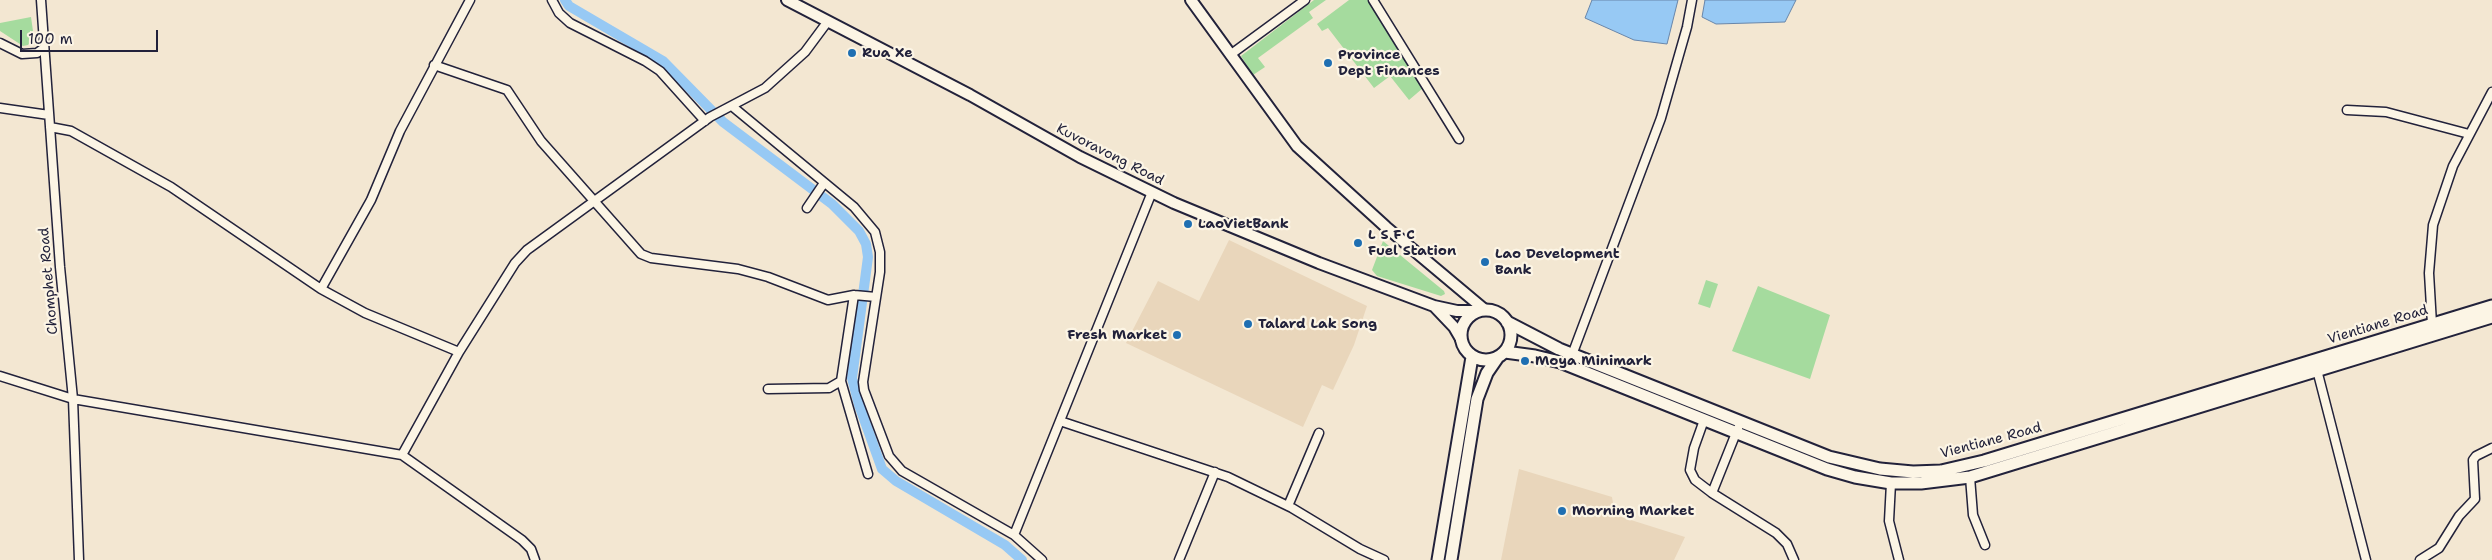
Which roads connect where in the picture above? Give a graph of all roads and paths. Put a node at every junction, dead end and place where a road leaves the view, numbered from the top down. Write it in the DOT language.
graph roads {
  1 [pos="41,0"];
  2 [pos="470,0"];
  3 [pos="552,0"];
  4 [pos="787,0"];
  5 [pos="1191,0"];
  6 [pos="1305,0"];
  7 [pos="1374,0"];
  8 [pos="1692,0"];
  9 [pos="828,21"];
  10 [pos="0,43"];
  11 [pos="44,48"];
  12 [pos="1230,55"];
  13 [pos="434,66"];
  14 [pos="2492,92"];
  15 [pos="733,107"];
  16 [pos="0,108"];
  17 [pos="2347,110"];
  18 [pos="50,116"];
  19 [pos="708,119"];
  20 [pos="50,127"];
  21 [pos="2469,134"];
  22 [pos="1459,139"];
  23 [pos="824,184"];
  24 [pos="1152,192"];
  25 [pos="593,202"];
  26 [pos="807,208"];
  27 [pos="321,289"];
  28 [pos="854,295"];
  29 [pos="876,297"];
  30 [pos="1434,306"];
  31 [pos="2492,306"];
  32 [pos="1481,311"];
  33 [pos="2492,317"];
  34 [pos="1507,322"];
  35 [pos="2432,324"];
  36 [pos="1461,339"];
  37 [pos="459,352"];
  38 [pos="1572,354"];
  39 [pos="1502,355"];
  40 [pos="1472,356"];
  41 [pos="2313,360"];
  42 [pos="2317,371"];
  43 [pos="0,376"];
  44 [pos="841,381"];
  45 [pos="768,389"];
  46 [pos="73,399"];
  47 [pos="1704,420"];
  48 [pos="1060,421"];
  49 [pos="1738,427"];
  50 [pos="1319,433"];
  51 [pos="2492,448"];
  52 [pos="402,455"];
  53 [pos="1215,472"];
  54 [pos="868,474"];
  55 [pos="1970,477"];
  56 [pos="1891,483"];
  57 [pos="1712,493"];
  58 [pos="1288,506"];
  59 [pos="1014,535"];
  60 [pos="1984,545"];
  61 [pos="79,560"];
  62 [pos="535,560"];
  63 [pos="1042,560"];
  64 [pos="1179,560"];
  65 [pos="1384,560"];
  66 [pos="1438,560"];
  67 [pos="1451,560"];
  68 [pos="1794,560"];
  69 [pos="1899,560"];
  70 [pos="2366,560"];
  71 [pos="2420,560"];
  1 -- 11 [label="street, Chomphet Road"];
  2 -- 13 [label="street"];
  3 -- 19 [label="street"];
  4 -- 9 [label="street, Kuvoravong Road"];
  5 -- 12 [label="street"];
  6 -- 12 [label="street"];
  7 -- 22 [label="street"];
  8 -- 38 [label="street"];
  9 -- 15 [label="street"];
  9 -- 24 [label="street, Kuvoravong Road"];
  10 -- 11 [label="street"];
  11 -- 18 [label="street, Chomphet Road"];
  12 -- 32 [label="street"];
  13 -- 25 [label="street"];
  13 -- 27 [label="street"];
  14 -- 21 [label="street"];
  15 -- 19 [label="street"];
  15 -- 23 [label="street"];
  16 -- 18 [label="street"];
  17 -- 21 [label="street"];
  18 -- 20 [label="street, Chomphet Road"];
  19 -- 25 [label="street"];
  20 -- 27 [label="street"];
  20 -- 46 [label="street, Chomphet Road"];
  21 -- 35 [label="street"];
  23 -- 26 [label="street"];
  23 -- 29 [label="street"];
  24 -- 30 [label="street, Kuvoravong Road"];
  24 -- 48 [label="street"];
  25 -- 28 [label="street"];
  25 -- 37 [label="street"];
  27 -- 37 [label="street"];
  28 -- 29 [label="street"];
  28 -- 44 [label="street"];
  29 -- 59 [label="street"];
  30 -- 32 [label="street, Kuvoravong Road"];
  30 -- 36 [label="street"];
  31 -- 35 [label="main road, Vientiane Road"];
  32 -- 34 [label="main road"];
  32 -- 36 [label="main road"];
  33 -- 42 [label="main road"];
  34 -- 38 [label="main road, Vientiane Road"];
  34 -- 39 [label="main road"];
  35 -- 41 [label="main road, Vientiane Road"];
  36 -- 40 [label="main road"];
  37 -- 52 [label="street"];
  38 -- 49 [label="main road, Vientiane Road"];
  39 -- 40 [label="main road"];
  39 -- 47 [label="main road"];
  39 -- 67 [label="main road"];
  40 -- 66 [label="main road"];
  41 -- 42 [label="street"];
  41 -- 49 [label="main road, Vientiane Road"];
  42 -- 55 [label="main road"];
  42 -- 70 [label="street"];
  43 -- 46 [label="street"];
  44 -- 45 [label="street"];
  44 -- 54 [label="street"];
  46 -- 52 [label="street"];
  46 -- 61 [label="street, Chomphet Road"];
  47 -- 49 [label="main road"];
  47 -- 57 [label="street"];
  48 -- 53 [label="street"];
  48 -- 59 [label="street"];
  49 -- 56 [label="main road"];
  49 -- 57 [label="street"];
  50 -- 58 [label="street"];
  51 -- 71 [label="street"];
  52 -- 62 [label="street"];
  53 -- 58 [label="street"];
  53 -- 64 [label="street"];
  55 -- 56 [label="main road"];
  55 -- 60 [label="street"];
  56 -- 69 [label="street"];
  57 -- 68 [label="street"];
  58 -- 65 [label="street"];
  59 -- 63 [label="street"];
}
